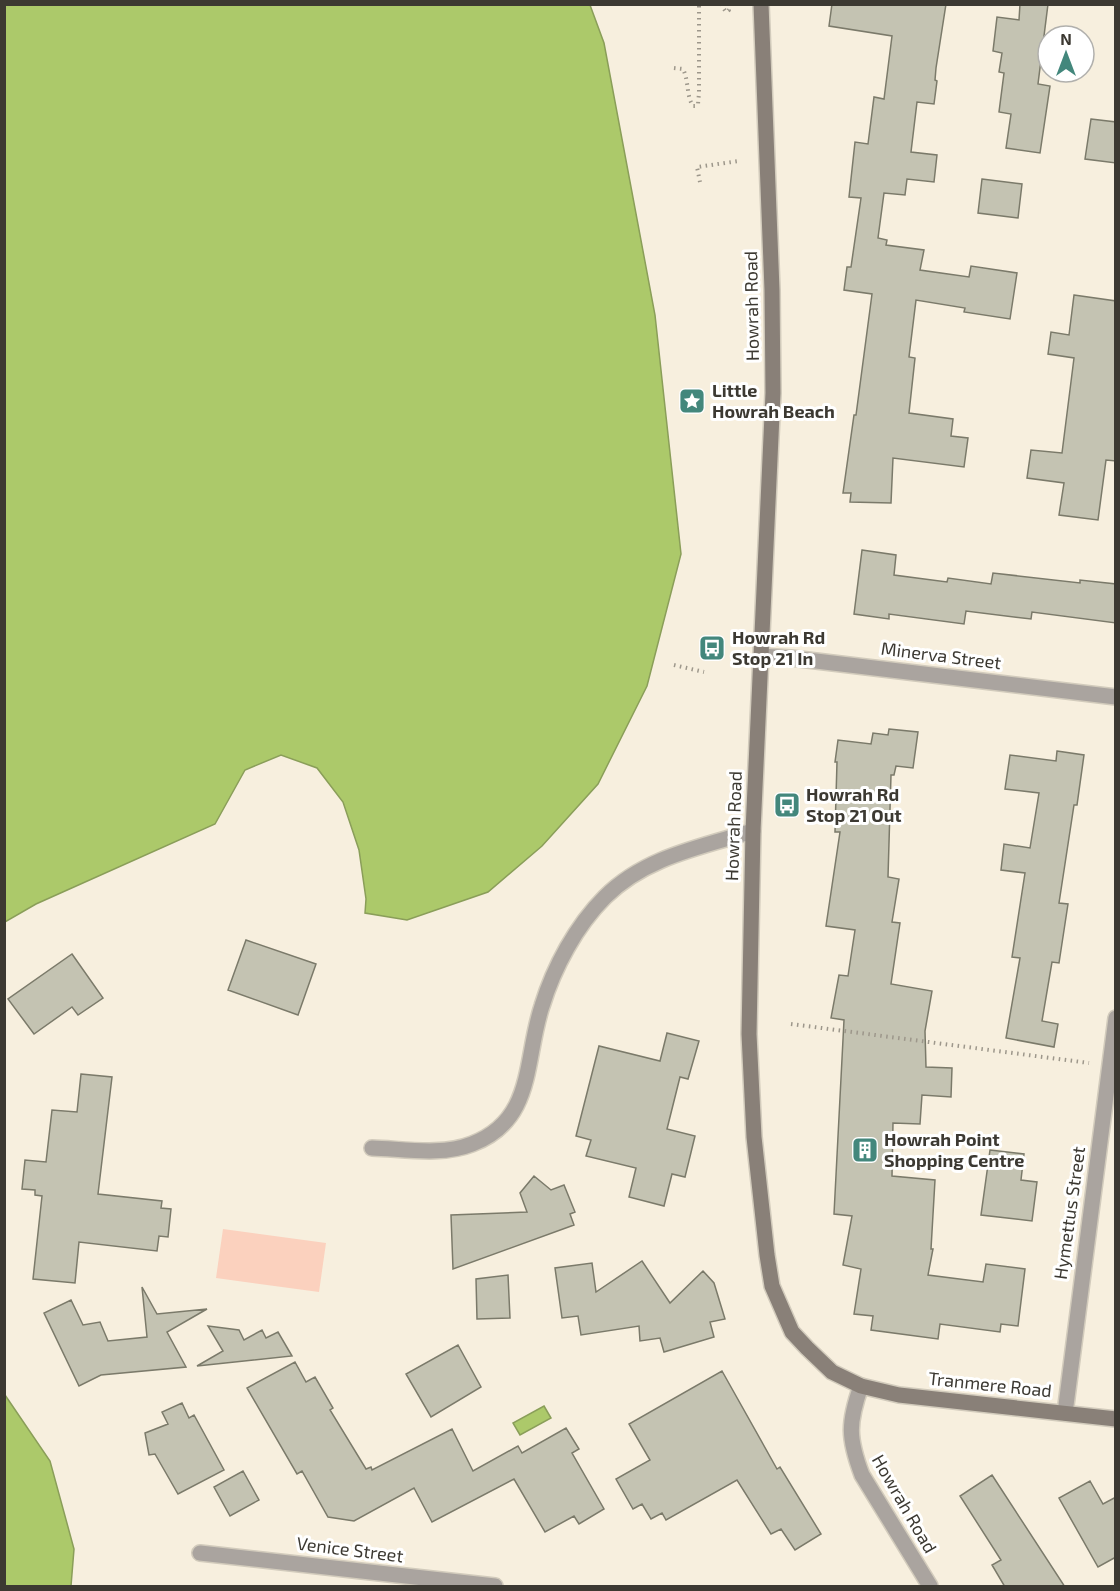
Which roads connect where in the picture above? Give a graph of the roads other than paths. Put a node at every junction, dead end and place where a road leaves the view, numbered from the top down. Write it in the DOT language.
graph roads {
  1 [pos="761,4"];
  2 [pos="761,656"];
  3 [pos="1116,697"];
  4 [pos="753,831"];
  5 [pos="1116,1018"];
  6 [pos="372,1148"];
  7 [pos="861,1386"];
  8 [pos="1065,1413"];
  9 [pos="1116,1419"];
  10 [pos="200,1552"];
  11 [pos="452,1584"];
  12 [pos="495,1587"];
  13 [pos="930,1587"];
  1 -- 2 [label="street, Howrah Road"];
  2 -- 3 [label="street, Minerva Street"];
  2 -- 4 [label="street, Howrah Road"];
  4 -- 6 [label="street"];
  4 -- 7 [label="street, Howrah Road"];
  5 -- 8 [label="street, Hymettus Street"];
  7 -- 8 [label="street, Tranmere Road"];
  7 -- 13 [label="street, Howrah Road"];
  8 -- 9 [label="street, Tranmere Road"];
  10 -- 11 [label="street, Venice Street"];
  11 -- 12 [label="street, Venice Street"];
}
